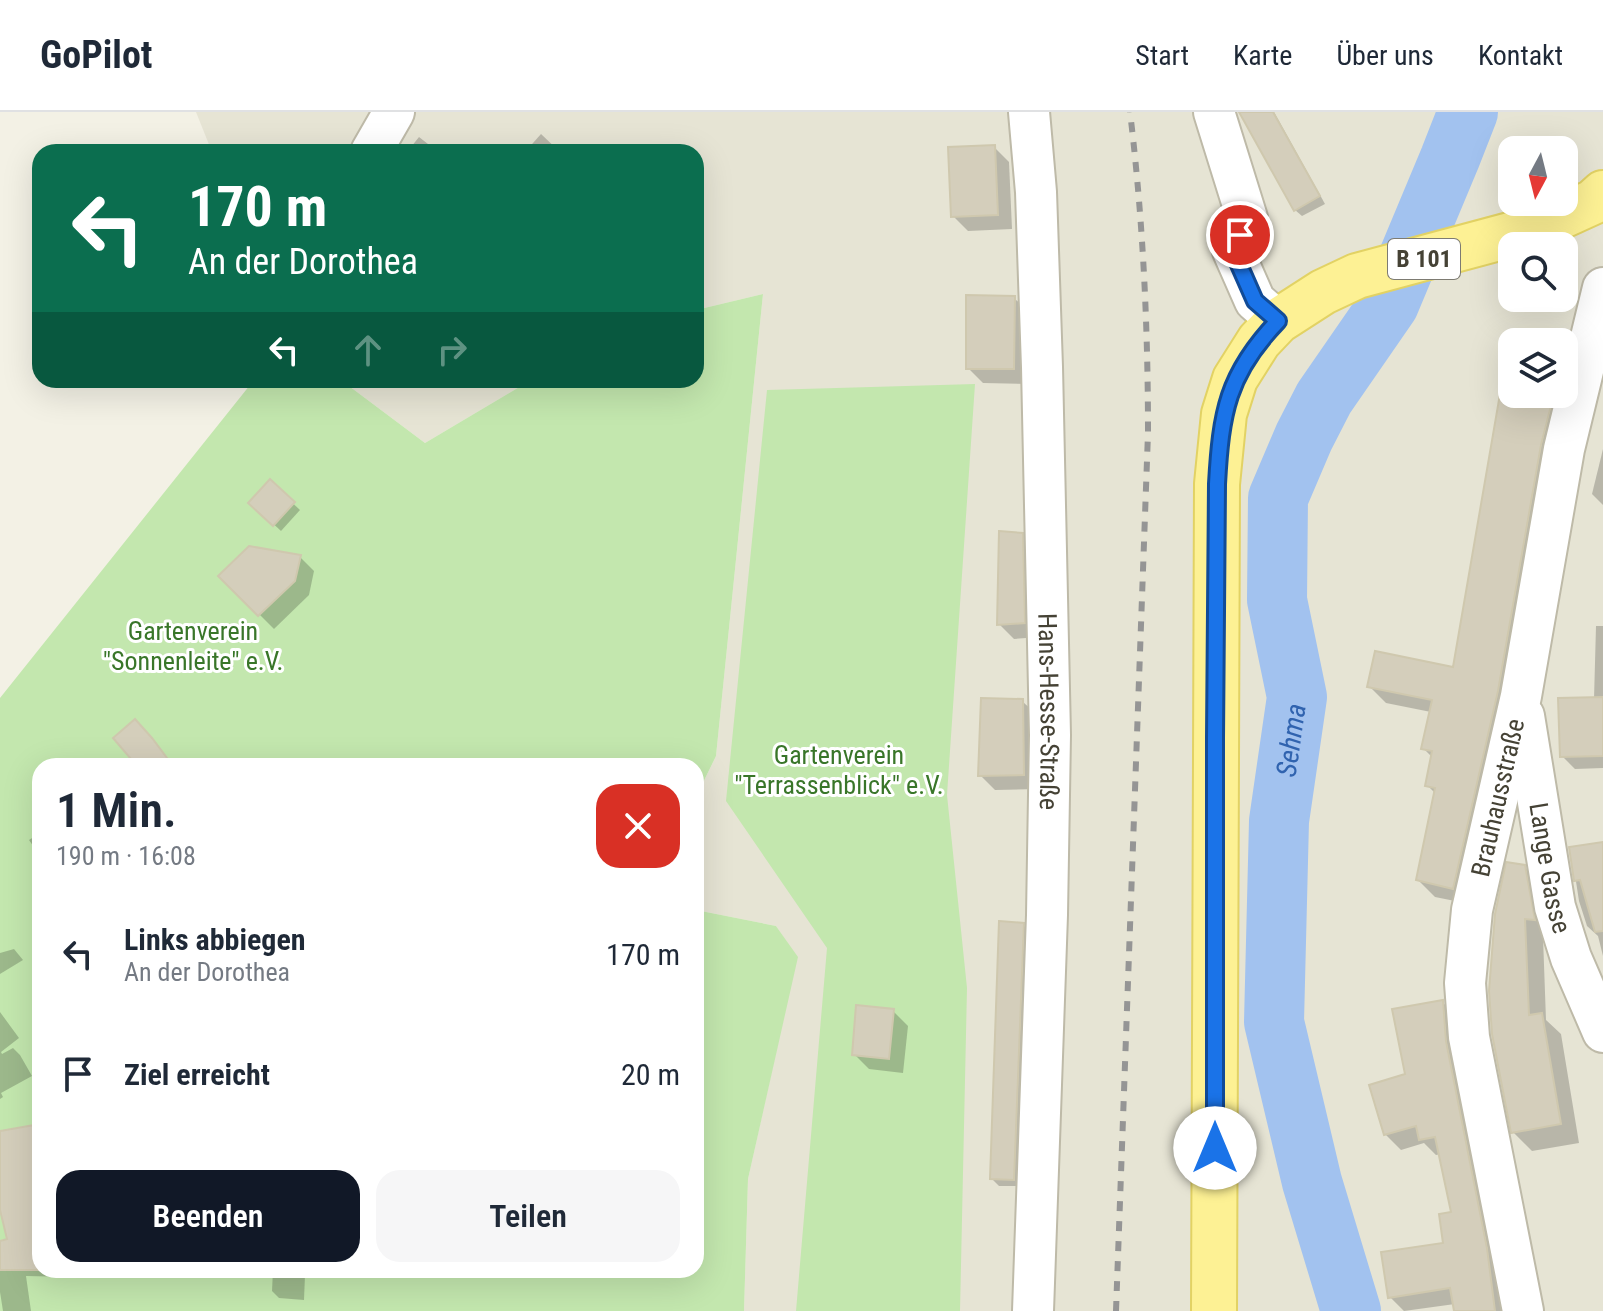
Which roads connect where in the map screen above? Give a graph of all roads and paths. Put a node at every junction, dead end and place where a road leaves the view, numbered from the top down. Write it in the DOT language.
graph roads {
  1 [pos="394,112"];
  2 [pos="1029,112"];
  3 [pos="1214,112"];
  4 [pos="376,144"];
  5 [pos="1600,207"];
  6 [pos="1603,288"];
  7 [pos="1278,321"];
  8 [pos="1521,696"];
  9 [pos="1603,1032"];
  10 [pos="1033,1311"];
  11 [pos="1214,1311"];
  12 [pos="1523,1311"];
  1 -- 4 [label="street"];
  2 -- 10 [label="street, Hans-Hesse-Straße"];
  3 -- 7 [label="street"];
  5 -- 7 [label="main road, B 101"];
  6 -- 8 [label="street, Brauhausstraße"];
  7 -- 11 [label="main road, B 101"];
  8 -- 9 [label="street, Lange Gasse"];
  8 -- 12 [label="street, Brauhausstraße"];
}
